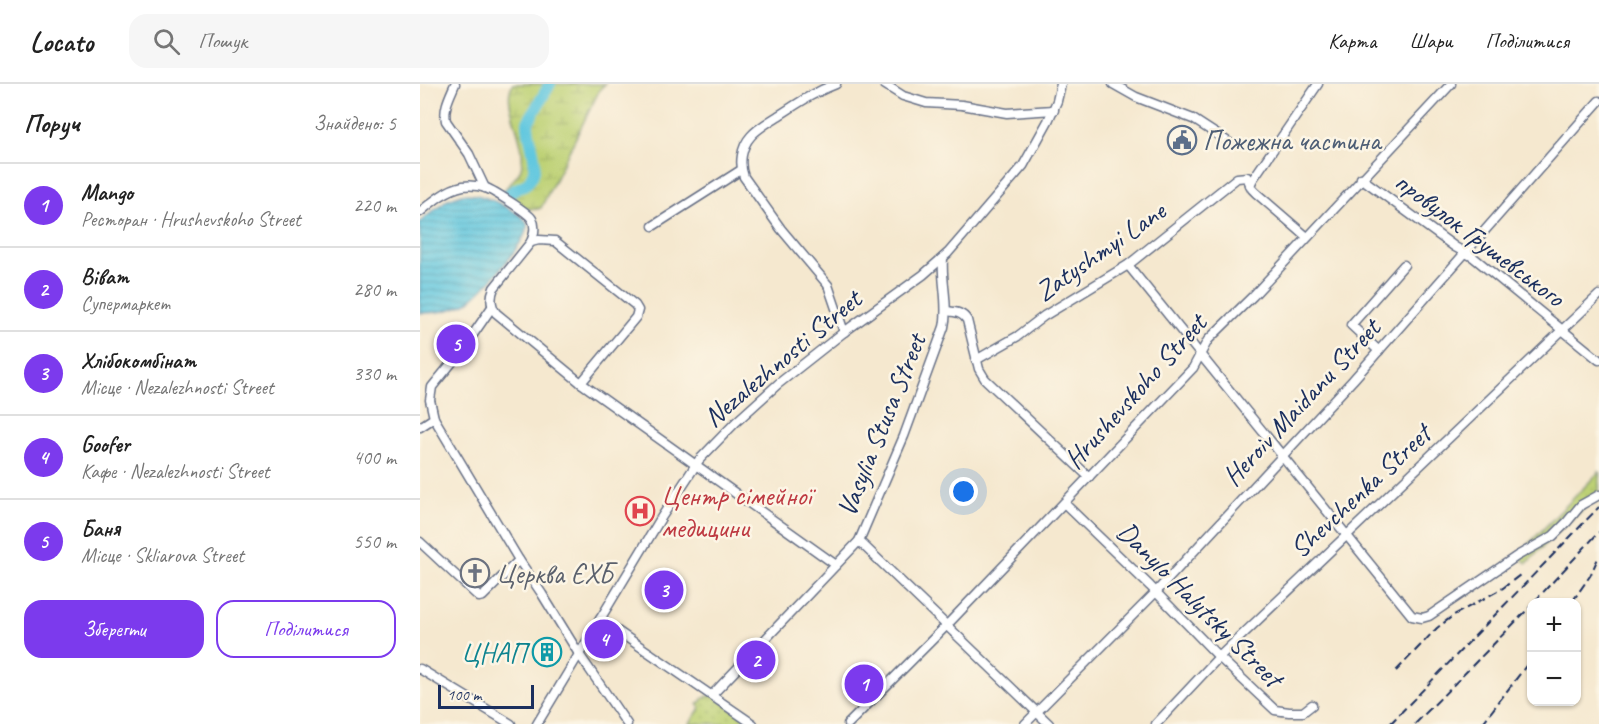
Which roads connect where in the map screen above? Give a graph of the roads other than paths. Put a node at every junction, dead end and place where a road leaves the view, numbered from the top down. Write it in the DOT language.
graph roads {
  1 [pos="455,84"];
  2 [pos="836,84"];
  3 [pos="884,84"];
  4 [pos="1061,84"];
  5 [pos="1113,84"];
  6 [pos="1318,84"];
  7 [pos="1451,84"];
  8 [pos="1599,101"];
  9 [pos="1054,110"];
  10 [pos="1230,143"];
  11 [pos="741,170"];
  12 [pos="1362,178"];
  13 [pos="1249,181"];
  14 [pos="485,188"];
  15 [pos="420,212"];
  16 [pos="653,226"];
  17 [pos="1307,237"];
  18 [pos="531,242"];
  19 [pos="1466,254"];
  20 [pos="943,258"];
  21 [pos="1128,265"];
  22 [pos="1404,265"];
  23 [pos="1599,294"];
  24 [pos="492,306"];
  25 [pos="946,311"];
  26 [pos="1563,330"];
  27 [pos="844,332"];
  28 [pos="1378,351"];
  29 [pos="1201,354"];
  30 [pos="976,360"];
  31 [pos="1599,360"];
  32 [pos="581,383"];
  33 [pos="434,418"];
  34 [pos="420,427"];
  35 [pos="1283,455"];
  36 [pos="696,464"];
  37 [pos="1089,477"];
  38 [pos="1599,495"];
  39 [pos="1064,503"];
  40 [pos="1346,535"];
  41 [pos="859,541"];
  42 [pos="421,543"];
  43 [pos="519,560"];
  44 [pos="836,565"];
  45 [pos="1156,592"];
  46 [pos="600,618"];
  47 [pos="946,626"];
  48 [pos="579,654"];
  49 [pos="1219,657"];
  50 [pos="420,669"];
  51 [pos="712,695"];
  52 [pos="1312,705"];
  53 [pos="1036,712"];
  54 [pos="511,724"];
  55 [pos="537,724"];
  56 [pos="627,724"];
  57 [pos="753,724"];
  58 [pos="848,724"];
  59 [pos="1025,724"];
  60 [pos="1049,724"];
  61 [pos="1156,724"];
  1 -- 14 [label="street"];
  2 -- 11 [label="street"];
  3 -- 9 [label="street"];
  4 -- 9 [label="street, Nezalezhnosti Street"];
  5 -- 10 [label="street"];
  6 -- 13 [label="street"];
  7 -- 12 [label="street, Hrushevskoho Street"];
  8 -- 19 [label="street, Heroiv Maidanu Street"];
  9 -- 20 [label="street, Nezalezhnosti Street"];
  11 -- 16 [label="street"];
  11 -- 27 [label="street"];
  12 -- 17 [label="street, Hrushevskoho Street"];
  12 -- 19 [label="street, провулок Грушевського"];
  13 -- 17 [label="street"];
  13 -- 21 [label="street, Zatyshmyi Lane"];
  14 -- 15 [label="street"];
  14 -- 18 [label="street"];
  17 -- 29 [label="street, Hrushevskoho Street"];
  18 -- 24 [label="street"];
  18 -- 32 [label="street"];
  19 -- 26 [label="street, провулок Грушевського"];
  19 -- 28 [label="street, Heroiv Maidanu Street"];
  20 -- 25 [label="street, Vasylia Stusa Street"];
  20 -- 27 [label="street, Nezalezhnosti Street"];
  21 -- 29 [label="street"];
  21 -- 30 [label="street, Zatyshmyi Lane"];
  22 -- 28 [label="street"];
  23 -- 26 [label="street, Shevchenka Street"];
  24 -- 32 [label="street"];
  24 -- 33 [label="street"];
  25 -- 30 [label="street"];
  25 -- 41 [label="street, Vasylia Stusa Street"];
  26 -- 31 [label="street, провулок Грушевського"];
  26 -- 40 [label="street, Shevchenka Street"];
  27 -- 36 [label="street, Nezalezhnosti Street"];
  28 -- 35 [label="street, Heroiv Maidanu Street"];
  29 -- 35 [label="street"];
  29 -- 37 [label="street, Hrushevskoho Street"];
  30 -- 37 [label="street"];
  32 -- 36 [label="street"];
  33 -- 34 [label="street"];
  33 -- 43 [label="street"];
  35 -- 40 [label="street"];
  35 -- 45 [label="street, Heroiv Maidanu Street"];
  36 -- 44 [label="street"];
  36 -- 46 [label="street, Nezalezhnosti Street"];
  37 -- 39 [label="street, Hrushevskoho Street"];
  38 -- 40 [label="street"];
  39 -- 45 [label="street, Danylo Halytsky Street"];
  39 -- 47 [label="street, Hrushevskoho Street"];
  40 -- 49 [label="street, Shevchenka Street"];
  41 -- 44 [label="street, Vasylia Stusa Street"];
  41 -- 47 [label="street"];
  42 -- 43 [label="street"];
  43 -- 48 [label="street"];
  44 -- 51 [label="street, Vasylia Stusa Street"];
  45 -- 49 [label="street, Danylo Halytsky Street"];
  45 -- 53 [label="street, Heroiv Maidanu Street"];
  46 -- 48 [label="street, Nezalezhnosti Street"];
  46 -- 51 [label="street"];
  47 -- 53 [label="street"];
  47 -- 58 [label="street, Hrushevskoho Street"];
  48 -- 55 [label="street, Nezalezhnosti Street"];
  48 -- 56 [label="street"];
  49 -- 52 [label="street, Danylo Halytsky Street"];
  49 -- 61 [label="street, Shevchenka Street"];
  50 -- 54 [label="street"];
  51 -- 57 [label="street"];
  53 -- 59 [label="street, Heroiv Maidanu Street"];
  53 -- 60 [label="street"];
}
